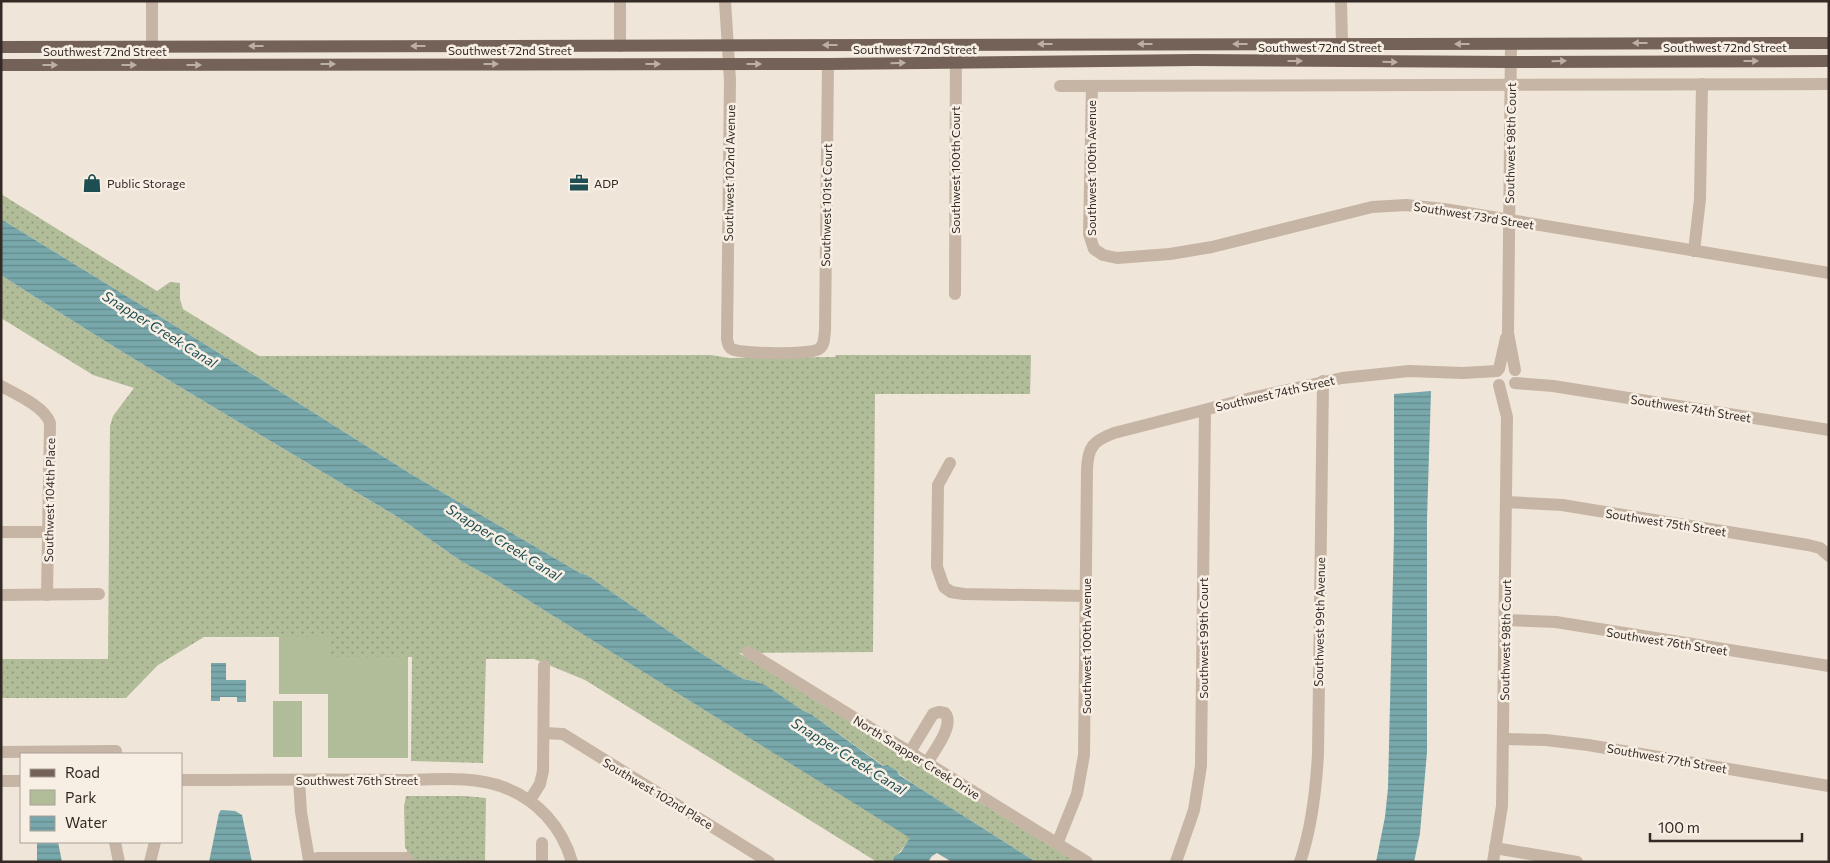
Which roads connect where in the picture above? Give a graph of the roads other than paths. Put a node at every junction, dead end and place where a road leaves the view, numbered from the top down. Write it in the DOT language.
graph roads {
  1 [pos="152,1"];
  2 [pos="620,1"];
  3 [pos="725,1"];
  4 [pos="1341,1"];
  5 [pos="1702,43"];
  6 [pos="1829,43"];
  7 [pos="1094,44"];
  8 [pos="1194,44"];
  9 [pos="1342,44"];
  10 [pos="1511,44"];
  11 [pos="727,45"];
  12 [pos="956,45"];
  13 [pos="152,46"];
  14 [pos="279,46"];
  15 [pos="467,46"];
  16 [pos="620,46"];
  17 [pos="1,47"];
  18 [pos="1194,60"];
  19 [pos="1702,60"];
  20 [pos="1342,61"];
  21 [pos="1829,61"];
  22 [pos="955,62"];
  23 [pos="1094,62"];
  24 [pos="1511,62"];
  25 [pos="279,64"];
  26 [pos="434,64"];
  27 [pos="728,64"];
  28 [pos="828,64"];
  29 [pos="1,65"];
  30 [pos="152,65"];
  31 [pos="1702,84"];
  32 [pos="1829,84"];
  33 [pos="1511,85"];
  34 [pos="1060,86"];
  35 [pos="1092,86"];
  36 [pos="1509,220"];
  37 [pos="1094,249"];
  38 [pos="1694,251"];
  39 [pos="1829,273"];
  40 [pos="954,294"];
  41 [pos="1508,333"];
  42 [pos="728,346"];
  43 [pos="1498,377"];
  44 [pos="1515,378"];
  45 [pos="1322,381"];
  46 [pos="1,386"];
  47 [pos="1205,410"];
  48 [pos="1507,417"];
  49 [pos="1829,430"];
  50 [pos="1093,444"];
  51 [pos="950,463"];
  52 [pos="1506,502"];
  53 [pos="1,532"];
  54 [pos="48,532"];
  55 [pos="1827,553"];
  56 [pos="98,594"];
  57 [pos="1,595"];
  58 [pos="47,595"];
  59 [pos="1086,596"];
  60 [pos="1505,620"];
  61 [pos="748,652"];
  62 [pos="544,666"];
  63 [pos="1829,666"];
  64 [pos="544,733"];
  65 [pos="1504,739"];
  66 [pos="1,752"];
  67 [pos="910,752"];
  68 [pos="115,753"];
  69 [pos="927,763"];
  70 [pos="182,780"];
  71 [pos="299,780"];
  72 [pos="1,781"];
  73 [pos="20,781"];
  74 [pos="1829,786"];
  75 [pos="530,800"];
  76 [pos="115,843"];
  77 [pos="154,843"];
  78 [pos="542,844"];
  79 [pos="1058,844"];
  80 [pos="1495,848"];
  81 [pos="407,858"];
  82 [pos="356,860"];
  83 [pos="309,861"];
  84 [pos="119,862"];
  85 [pos="150,862"];
  86 [pos="542,862"];
  87 [pos="572,862"];
  88 [pos="769,862"];
  89 [pos="1087,862"];
  90 [pos="1176,862"];
  91 [pos="1300,862"];
  92 [pos="1493,862"];
  93 [pos="1577,862"];
  1 -- 13 [label="street"];
  2 -- 16 [label="street"];
  3 -- 11 [label="street, Southwest 102nd Avenue"];
  4 -- 9 [label="street"];
  5 -- 6 [label="main road, Southwest 72nd Street"];
  5 -- 10 [label="main road, Southwest 72nd Street, one-way"];
  5 -- 19 [label="main road"];
  8 -- 7 [label="main road, Southwest 72nd Street, one-way"];
  7 -- 12 [label="main road, Southwest 72nd Street, one-way"];
  7 -- 23 [label="main road"];
  9 -- 8 [label="main road, Southwest 72nd Street, one-way"];
  8 -- 18 [label="main road"];
  10 -- 9 [label="main road, Southwest 72nd Street, one-way"];
  9 -- 20 [label="main road"];
  10 -- 24 [label="street, Southwest 98th Court"];
  12 -- 11 [label="main road, Southwest 72nd Street, one-way"];
  11 -- 16 [label="main road, Southwest 72nd Street"];
  11 -- 27 [label="street, Southwest 102nd Avenue"];
  12 -- 22 [label="street, Southwest 100th Court"];
  14 -- 13 [label="main road, Southwest 72nd Street, one-way"];
  13 -- 17 [label="main road, Southwest 72nd Street"];
  13 -- 30 [label="street"];
  15 -- 14 [label="main road, Southwest 72nd Street, one-way"];
  14 -- 25 [label="main road"];
  15 -- 16 [label="main road, Southwest 72nd Street"];
  15 -- 26 [label="main road"];
  18 -- 20 [label="main road, Southwest 72nd Street, one-way"];
  18 -- 23 [label="main road, Southwest 72nd Street"];
  19 -- 21 [label="main road, Southwest 72nd Street, one-way"];
  24 -- 19 [label="main road, Southwest 72nd Street, one-way"];
  20 -- 24 [label="main road, Southwest 72nd Street, one-way"];
  22 -- 23 [label="main road, Southwest 72nd Street"];
  28 -- 22 [label="main road, Southwest 72nd Street, one-way"];
  22 -- 40 [label="street, Southwest 100th Court"];
  24 -- 33 [label="street, Southwest 98th Court"];
  25 -- 26 [label="main road, Southwest 72nd Street, one-way"];
  30 -- 25 [label="main road, Southwest 72nd Street, one-way"];
  26 -- 27 [label="main road, Southwest 72nd Street, one-way"];
  27 -- 28 [label="main road, Southwest 72nd Street, one-way"];
  27 -- 42 [label="street, Southwest 102nd Avenue"];
  28 -- 42 [label="street, Southwest 101st Court"];
  29 -- 30 [label="main road, Southwest 72nd Street, one-way"];
  31 -- 32 [label="street"];
  31 -- 33 [label="street"];
  31 -- 38 [label="street"];
  33 -- 35 [label="street"];
  33 -- 36 [label="street, Southwest 98th Court"];
  34 -- 35 [label="street"];
  35 -- 37 [label="street, Southwest 100th Avenue"];
  36 -- 37 [label="street, Southwest 73rd Street"];
  36 -- 38 [label="street, Southwest 73rd Street"];
  36 -- 41 [label="street, Southwest 98th Court"];
  38 -- 39 [label="street, Southwest 73rd Street"];
  41 -- 43 [label="street, Southwest 98th Court"];
  41 -- 44 [label="street, Southwest 98th Court"];
  43 -- 44 [label="street"];
  43 -- 44 [label="street"];
  43 -- 45 [label="street, Southwest 74th Street"];
  43 -- 48 [label="street, Southwest 98th Court"];
  44 -- 48 [label="street, Southwest 98th Court"];
  44 -- 49 [label="street, Southwest 74th Street"];
  45 -- 47 [label="street, Southwest 74th Street"];
  45 -- 91 [label="street, Southwest 99th Avenue"];
  46 -- 54 [label="street, Southwest 104th Place"];
  47 -- 50 [label="street, Southwest 74th Street"];
  47 -- 90 [label="street, Southwest 99th Court"];
  48 -- 52 [label="street, Southwest 98th Court"];
  50 -- 59 [label="street, Southwest 100th Avenue"];
  51 -- 59 [label="street"];
  52 -- 55 [label="street, Southwest 75th Street"];
  52 -- 60 [label="street, Southwest 98th Court"];
  53 -- 54 [label="street"];
  54 -- 58 [label="street, Southwest 104th Place"];
  56 -- 58 [label="street"];
  57 -- 58 [label="street"];
  59 -- 79 [label="street, Southwest 100th Avenue"];
  60 -- 63 [label="street, Southwest 76th Street"];
  60 -- 65 [label="street, Southwest 98th Court"];
  61 -- 67 [label="street, North Snapper Creek Drive"];
  62 -- 64 [label="street"];
  64 -- 75 [label="street"];
  64 -- 88 [label="street, Southwest 102nd Place"];
  65 -- 74 [label="street, Southwest 77th Street"];
  65 -- 80 [label="street, Southwest 98th Court"];
  66 -- 68 [label="street"];
  67 -- 69 [label="street, North Snapper Creek Drive"];
  67 -- 69 [label="street"];
  69 -- 79 [label="street, North Snapper Creek Drive"];
  70 -- 71 [label="street, Southwest 76th Street"];
  71 -- 75 [label="street, Southwest 76th Street"];
  71 -- 83 [label="street"];
  72 -- 73 [label="street"];
  75 -- 87 [label="street"];
  76 -- 84 [label="street"];
  77 -- 85 [label="street"];
  78 -- 86 [label="street"];
  79 -- 89 [label="street, North Snapper Creek Drive"];
  80 -- 92 [label="street, Southwest 98th Court"];
  80 -- 93 [label="street"];
  81 -- 82 [label="street"];
  82 -- 83 [label="street"];
}
